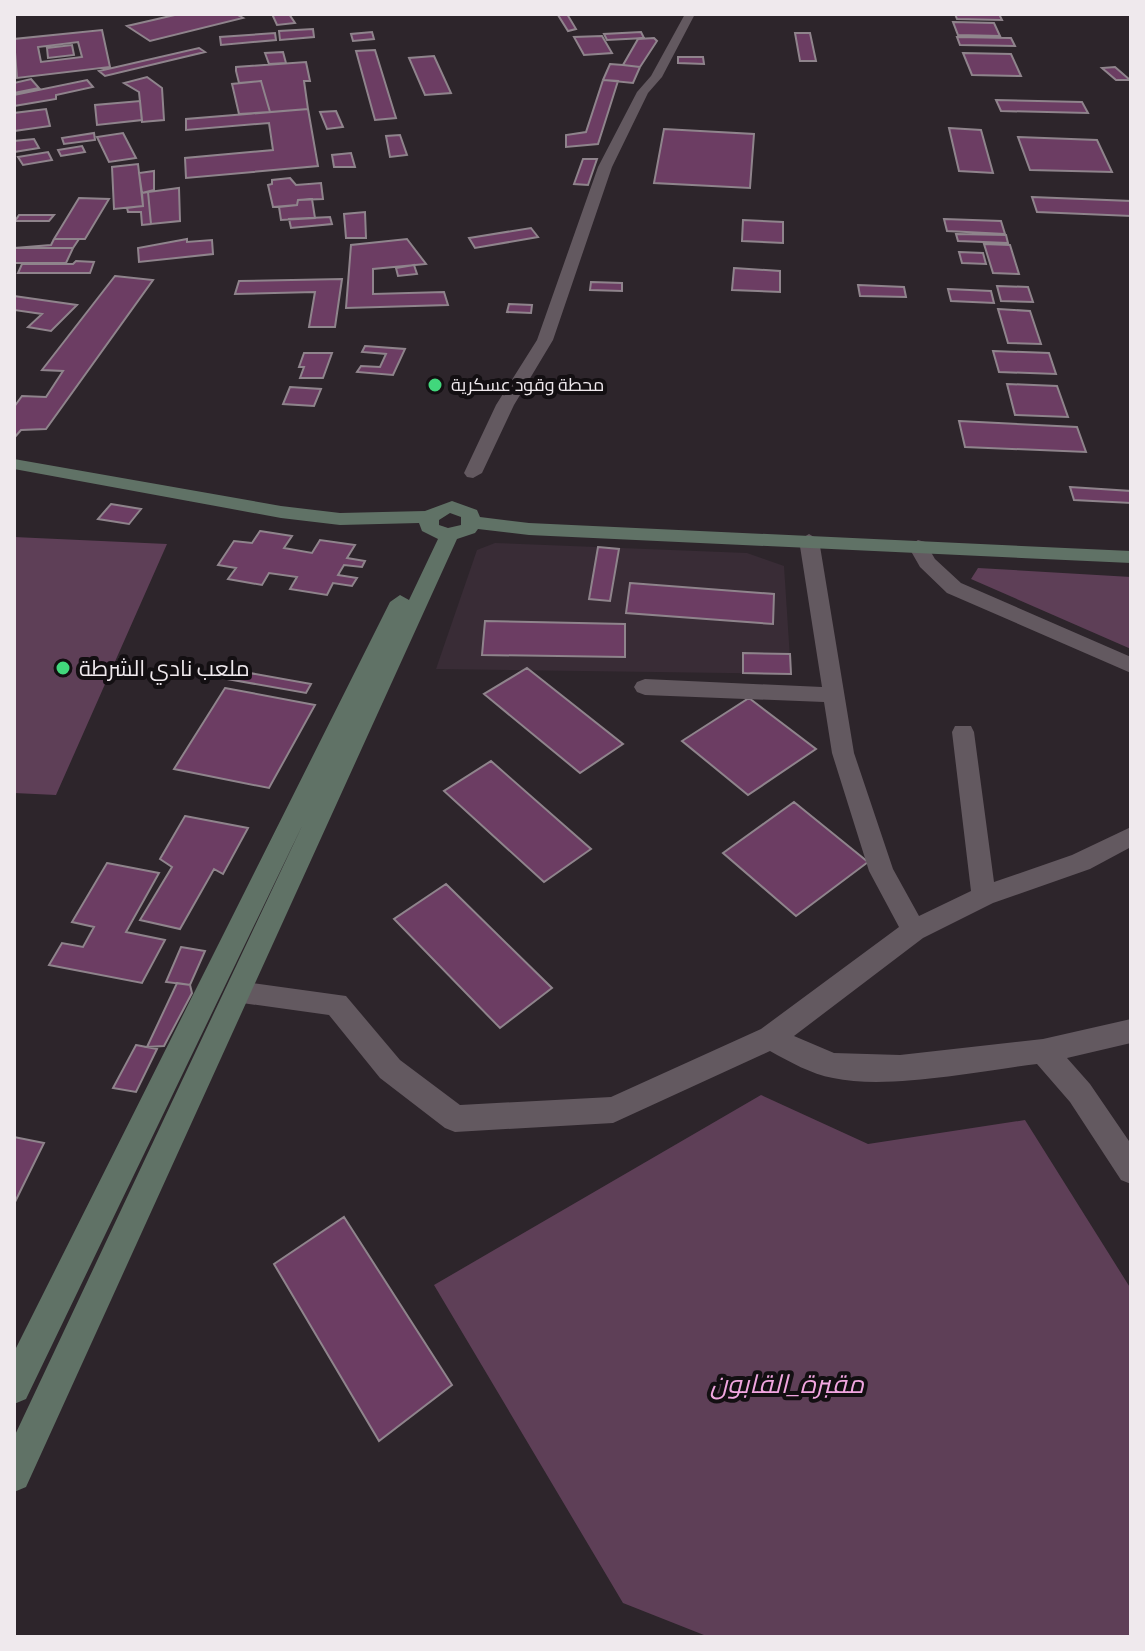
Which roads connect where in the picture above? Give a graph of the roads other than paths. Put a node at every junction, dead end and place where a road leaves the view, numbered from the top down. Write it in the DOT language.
graph roads {
  1 [pos="679,14"];
  2 [pos="690,14"];
  3 [pos="643,92"];
  4 [pos="14,464"];
  5 [pos="473,473"];
  6 [pos="446,526"];
  7 [pos="809,540"];
  8 [pos="918,546"];
  9 [pos="1131,557"];
  10 [pos="1131,666"];
  11 [pos="645,687"];
  12 [pos="832,695"];
  13 [pos="963,732"];
  14 [pos="1131,836"];
  15 [pos="984,896"];
  16 [pos="914,930"];
  17 [pos="237,993"];
  18 [pos="1131,1031"];
  19 [pos="771,1038"];
  20 [pos="1043,1051"];
  21 [pos="1131,1170"];
  22 [pos="14,1387"];
  23 [pos="14,1475"];
  1 -- 3 [label="street"];
  2 -- 3 [label="street"];
  3 -- 5 [label="street"];
  4 -- 6 [label="main road"];
  6 -- 7 [label="main road"];
  6 -- 17 [label="main road"];
  6 -- 22 [label="main road"];
  7 -- 8 [label="main road"];
  7 -- 12 [label="street"];
  8 -- 9 [label="main road"];
  8 -- 10 [label="street"];
  11 -- 12 [label="street"];
  12 -- 16 [label="street"];
  13 -- 15 [label="street"];
  14 -- 15 [label="street"];
  15 -- 16 [label="street"];
  16 -- 19 [label="street"];
  17 -- 19 [label="street"];
  17 -- 23 [label="main road"];
  18 -- 20 [label="street"];
  19 -- 20 [label="street"];
  20 -- 21 [label="street"];
}
